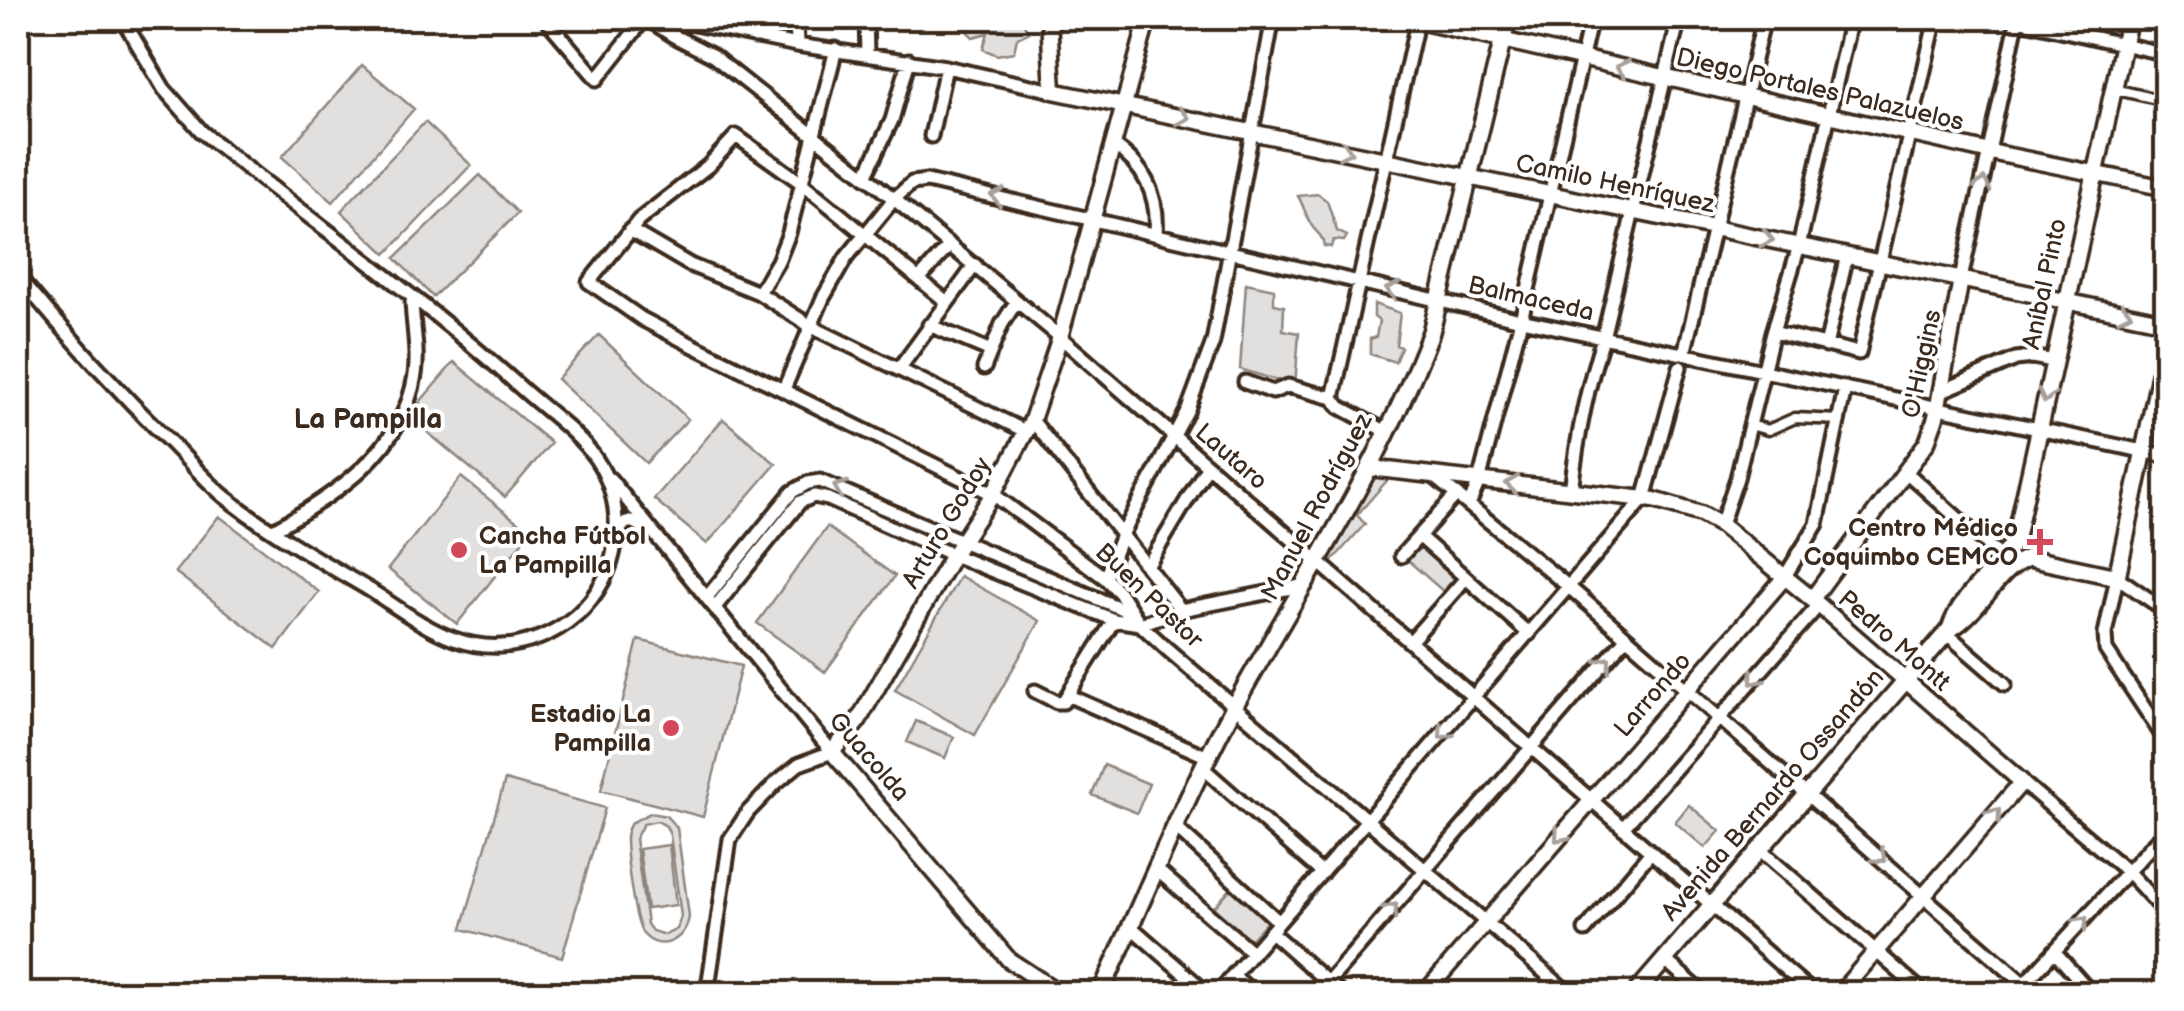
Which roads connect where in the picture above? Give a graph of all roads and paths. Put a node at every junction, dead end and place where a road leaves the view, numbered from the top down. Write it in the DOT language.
graph roads {
  1 [pos="122,18"];
  2 [pos="545,18"];
  3 [pos="646,18"];
  4 [pos="682,18"];
  5 [pos="753,18"];
  6 [pos="796,18"];
  7 [pos="866,18"];
  8 [pos="1048,18"];
  9 [pos="1148,18"];
  10 [pos="1272,18"];
  11 [pos="1414,18"];
  12 [pos="1508,18"];
  13 [pos="1591,18"];
  14 [pos="1679,18"];
  15 [pos="1764,18"];
  16 [pos="1850,18"];
  17 [pos="1936,18"];
  18 [pos="2014,18"];
  19 [pos="2129,18"];
  20 [pos="755,37"];
  21 [pos="1502,40"];
  22 [pos="2123,44"];
  23 [pos="797,45"];
  24 [pos="836,49"];
  25 [pos="867,54"];
  26 [pos="2166,54"];
  27 [pos="1581,58"];
  28 [pos="908,60"];
  29 [pos="946,67"];
  30 [pos="1664,77"];
  31 [pos="2113,89"];
  32 [pos="1054,90"];
  33 [pos="1746,96"];
  34 [pos="2166,101"];
  35 [pos="1124,105"];
  36 [pos="1827,114"];
  37 [pos="1250,132"];
  38 [pos="1910,133"];
  39 [pos="930,136"];
  40 [pos="815,138"];
  41 [pos="1113,145"];
  42 [pos="1990,152"];
  43 [pos="1388,160"];
  44 [pos="2095,173"];
  45 [pos="865,177"];
  46 [pos="1468,177"];
  47 [pos="803,184"];
  48 [pos="2166,188"];
  49 [pos="1549,194"];
  50 [pos="894,199"];
  51 [pos="1632,211"];
  52 [pos="1092,218"];
  53 [pos="1714,228"];
  54 [pos="630,230"];
  55 [pos="866,233"];
  56 [pos="1156,234"];
  57 [pos="950,244"];
  58 [pos="1800,246"];
  59 [pos="1230,251"];
  60 [pos="1847,255"];
  61 [pos="1880,262"];
  62 [pos="975,266"];
  63 [pos="18,276"];
  64 [pos="919,279"];
  65 [pos="1962,279"];
  66 [pos="1359,282"];
  67 [pos="759,293"];
  68 [pos="412,298"];
  69 [pos="1438,301"];
  70 [pos="2067,301"];
  71 [pos="947,302"];
  72 [pos="1016,302"];
  73 [pos="1520,320"];
  74 [pos="2166,322"];
  75 [pos="929,325"];
  76 [pos="812,326"];
  77 [pos="1773,332"];
  78 [pos="1060,337"];
  79 [pos="1603,338"];
  80 [pos="1826,346"];
  81 [pos="2166,347"];
  82 [pos="991,351"];
  83 [pos="1682,361"];
  84 [pos="2054,361"];
  85 [pos="984,368"];
  86 [pos="899,369"];
  87 [pos="1763,370"];
  88 [pos="1245,382"];
  89 [pos="1845,388"];
  90 [pos="784,389"];
  91 [pos="1333,398"];
  92 [pos="1939,400"];
  93 [pos="1840,420"];
  94 [pos="1750,425"];
  95 [pos="1029,426"];
  96 [pos="2038,429"];
  97 [pos="1174,437"];
  98 [pos="1384,439"];
  99 [pos="2145,451"];
  100 [pos="2166,456"];
  101 [pos="1207,467"];
  102 [pos="601,468"];
  103 [pos="1370,468"];
  104 [pos="1407,472"];
  105 [pos="1906,472"];
  106 [pos="1432,475"];
  107 [pos="1479,480"];
  108 [pos="1571,491"];
  109 [pos="993,494"];
  110 [pos="1456,494"];
  111 [pos="1644,499"];
  112 [pos="1470,504"];
  113 [pos="1722,525"];
  114 [pos="273,530"];
  115 [pos="616,534"];
  116 [pos="1122,535"];
  117 [pos="657,536"];
  118 [pos="1419,536"];
  119 [pos="956,549"];
  120 [pos="1401,556"];
  121 [pos="1318,562"];
  122 [pos="2007,562"];
  123 [pos="1147,567"];
  124 [pos="1105,578"];
  125 [pos="1466,578"];
  126 [pos="1784,578"];
  127 [pos="2117,578"];
  128 [pos="1306,585"];
  129 [pos="1570,588"];
  130 [pos="712,601"];
  131 [pos="1815,602"];
  132 [pos="1181,610"];
  133 [pos="2166,611"];
  134 [pos="1114,620"];
  135 [pos="1140,624"];
  136 [pos="1948,631"];
  137 [pos="1530,634"];
  138 [pos="1626,638"];
  139 [pos="1410,642"];
  140 [pos="1905,681"];
  141 [pos="2005,684"];
  142 [pos="1687,690"];
  143 [pos="1035,691"];
  144 [pos="1068,696"];
  145 [pos="1474,698"];
  146 [pos="1236,705"];
  147 [pos="1720,719"];
  148 [pos="2166,741"];
  149 [pos="1532,748"];
  150 [pos="832,752"];
  151 [pos="1206,763"];
  152 [pos="2022,782"];
  153 [pos="1806,794"];
  154 [pos="1592,800"];
  155 [pos="1367,821"];
  156 [pos="1176,828"];
  157 [pos="1623,828"];
  158 [pos="2166,830"];
  159 [pos="1760,849"];
  160 [pos="1651,852"];
  161 [pos="1158,870"];
  162 [pos="1426,870"];
  163 [pos="2128,872"];
  164 [pos="1322,873"];
  165 [pos="1926,896"];
  166 [pos="1711,904"];
  167 [pos="2166,913"];
  168 [pos="1486,922"];
  169 [pos="1132,926"];
  170 [pos="1275,927"];
  171 [pos="1585,930"];
  172 [pos="2054,951"];
  173 [pos="1876,952"];
  174 [pos="1253,953"];
  175 [pos="1664,959"];
  176 [pos="1233,976"];
  177 [pos="1328,982"];
  178 [pos="2020,989"];
  179 [pos="1104,992"];
  180 [pos="707,994"];
  181 [pos="1061,994"];
  182 [pos="1208,994"];
  183 [pos="1218,994"];
  184 [pos="1254,994"];
  185 [pos="1318,994"];
  186 [pos="1341,994"];
  187 [pos="1424,994"];
  188 [pos="1570,994"];
  189 [pos="1635,994"];
  190 [pos="1704,994"];
  191 [pos="1814,994"];
  192 [pos="1839,994"];
  193 [pos="1925,994"];
  194 [pos="2092,994"];
  1 -- 68 [label="street, Guacolda"];
  2 -- 3 [label="street"];
  3 -- 40 [label="street, Lautaro"];
  4 -- 20 [label="street"];
  5 -- 20 [label="street"];
  6 -- 23 [label="street"];
  7 -- 25 [label="street"];
  8 -- 32 [label="street"];
  9 -- 35 [label="street, Arturo Godoy"];
  10 -- 37 [label="street"];
  11 -- 21 [label="street, Diego Portales Palazuelos"];
  11 -- 43 [label="street"];
  12 -- 21 [label="main road, Manuel Rodríguez"];
  13 -- 27 [label="street"];
  14 -- 30 [label="street"];
  15 -- 33 [label="street"];
  16 -- 36 [label="street"];
  17 -- 38 [label="street"];
  18 -- 22 [label="street"];
  18 -- 42 [label="street"];
  19 -- 22 [label="main road, Aníbal Pinto"];
  20 -- 23 [label="street"];
  21 -- 27 [label="street, Diego Portales Palazuelos"];
  21 -- 46 [label="main road, Manuel Rodríguez"];
  22 -- 26 [label="street"];
  22 -- 31 [label="main road, Aníbal Pinto"];
  23 -- 24 [label="street"];
  24 -- 25 [label="street"];
  24 -- 40 [label="street"];
  25 -- 28 [label="street"];
  30 -- 27 [label="street, Diego Portales Palazuelos, one-way"];
  27 -- 49 [label="street"];
  28 -- 29 [label="street"];
  28 -- 45 [label="street"];
  29 -- 32 [label="street"];
  29 -- 39 [label="street"];
  30 -- 33 [label="street, Diego Portales Palazuelos"];
  30 -- 51 [label="street"];
  31 -- 34 [label="street"];
  31 -- 44 [label="main road, Aníbal Pinto"];
  32 -- 35 [label="street, Camilo Henríquez"];
  33 -- 36 [label="street, Diego Portales Palazuelos"];
  33 -- 53 [label="street"];
  35 -- 37 [label="street, Camilo Henríquez, one-way"];
  35 -- 41 [label="street, Arturo Godoy"];
  36 -- 38 [label="street, Diego Portales Palazuelos"];
  36 -- 58 [label="street"];
  37 -- 43 [label="street, Camilo Henríquez, one-way"];
  37 -- 59 [label="street"];
  38 -- 42 [label="street, Diego Portales Palazuelos"];
  38 -- 61 [label="street"];
  40 -- 45 [label="street, Lautaro"];
  40 -- 47 [label="street"];
  41 -- 52 [label="street, Arturo Godoy"];
  41 -- 56 [label="street"];
  42 -- 44 [label="street, Diego Portales Palazuelos"];
  65 -- 42 [label="street, one-way"];
  43 -- 46 [label="street, Camilo Henríquez"];
  43 -- 66 [label="street"];
  44 -- 48 [label="street, Diego Portales Palazuelos"];
  44 -- 70 [label="main road, Aníbal Pinto"];
  45 -- 50 [label="street, Lautaro"];
  46 -- 49 [label="street, Camilo Henríquez"];
  46 -- 69 [label="main road, Manuel Rodríguez"];
  47 -- 54 [label="street"];
  47 -- 55 [label="street"];
  47 -- 67 [label="street"];
  49 -- 51 [label="street, Camilo Henríquez"];
  49 -- 73 [label="street"];
  52 -- 50 [label="street, Balmaceda, one-way"];
  50 -- 55 [label="street"];
  50 -- 57 [label="street, Lautaro"];
  51 -- 53 [label="street, Camilo Henríquez"];
  51 -- 79 [label="street"];
  52 -- 56 [label="street, Balmaceda"];
  52 -- 78 [label="street, Arturo Godoy"];
  53 -- 58 [label="street, Camilo Henríquez, one-way"];
  53 -- 83 [label="street"];
  54 -- 67 [label="street"];
  54 -- 90 [label="street, Buen Pastor"];
  55 -- 64 [label="street"];
  55 -- 76 [label="street"];
  56 -- 59 [label="street, Balmaceda"];
  57 -- 62 [label="street, Lautaro"];
  57 -- 64 [label="street"];
  58 -- 60 [label="street, Camilo Henríquez"];
  58 -- 77 [label="street"];
  59 -- 66 [label="street, Balmaceda"];
  59 -- 97 [label="street"];
  60 -- 61 [label="street, Camilo Henríquez"];
  60 -- 80 [label="street"];
  61 -- 65 [label="street, Camilo Henríquez"];
  61 -- 80 [label="street"];
  62 -- 71 [label="street"];
  62 -- 72 [label="street, Lautaro"];
  63 -- 114 [label="street"];
  64 -- 71 [label="street"];
  65 -- 70 [label="street, Camilo Henríquez"];
  65 -- 92 [label="street, O'Higgins"];
  69 -- 66 [label="street, Balmaceda, one-way"];
  66 -- 91 [label="street"];
  67 -- 76 [label="street"];
  68 -- 102 [label="street, Guacolda"];
  68 -- 114 [label="street"];
  69 -- 73 [label="street, Balmaceda"];
  69 -- 98 [label="main road, Manuel Rodríguez"];
  70 -- 74 [label="street, Camilo Henríquez, one-way"];
  70 -- 84 [label="main road, Aníbal Pinto"];
  71 -- 75 [label="street"];
  72 -- 78 [label="street, Lautaro"];
  72 -- 82 [label="street"];
  73 -- 79 [label="street, Balmaceda"];
  73 -- 107 [label="street"];
  75 -- 82 [label="street"];
  75 -- 86 [label="street"];
  76 -- 86 [label="street"];
  76 -- 90 [label="street"];
  77 -- 80 [label="street"];
  77 -- 87 [label="street"];
  78 -- 95 [label="street, Arturo Godoy"];
  78 -- 97 [label="street, Lautaro"];
  79 -- 83 [label="street, Balmaceda"];
  79 -- 108 [label="street"];
  81 -- 99 [label="main road"];
  82 -- 85 [label="street"];
  83 -- 87 [label="street, Balmaceda"];
  83 -- 111 [label="street"];
  84 -- 92 [label="street"];
  84 -- 96 [label="main road, Aníbal Pinto, one-way"];
  86 -- 95 [label="street"];
  87 -- 89 [label="street, Balmaceda"];
  87 -- 94 [label="street"];
  88 -- 91 [label="street"];
  89 -- 92 [label="street, Balmaceda"];
  89 -- 93 [label="street, Larrondo"];
  90 -- 109 [label="street, Buen Pastor"];
  91 -- 98 [label="street"];
  92 -- 96 [label="street, Balmaceda"];
  92 -- 105 [label="street, O'Higgins"];
  93 -- 94 [label="street"];
  93 -- 126 [label="street, Larrondo"];
  94 -- 113 [label="street"];
  95 -- 109 [label="street, Arturo Godoy"];
  95 -- 116 [label="street"];
  96 -- 99 [label="street, Balmaceda"];
  96 -- 122 [label="main road, Aníbal Pinto"];
  97 -- 101 [label="street, Lautaro"];
  97 -- 116 [label="street"];
  98 -- 103 [label="main road, Manuel Rodríguez"];
  98 -- 104 [label="street"];
  99 -- 100 [label="street, Balmaceda"];
  99 -- 127 [label="main road"];
  101 -- 121 [label="street, Lautaro"];
  101 -- 123 [label="street"];
  102 -- 115 [label="street"];
  102 -- 117 [label="street, Guacolda"];
  103 -- 104 [label="street, Pedro Montt"];
  103 -- 121 [label="main road, Manuel Rodríguez"];
  104 -- 106 [label="street, Pedro Montt"];
  105 -- 122 [label="street"];
  105 -- 131 [label="street, O'Higgins"];
  106 -- 107 [label="street, Pedro Montt"];
  106 -- 110 [label="street"];
  108 -- 107 [label="street, Pedro Montt, one-way"];
  107 -- 112 [label="street"];
  108 -- 111 [label="street, Pedro Montt"];
  109 -- 119 [label="street, Arturo Godoy"];
  109 -- 124 [label="street, Buen Pastor"];
  110 -- 112 [label="street"];
  110 -- 118 [label="street"];
  111 -- 113 [label="street, Pedro Montt"];
  111 -- 129 [label="street"];
  112 -- 129 [label="street"];
  113 -- 126 [label="street, Pedro Montt"];
  114 -- 115 [label="street"];
  115 -- 117 [label="street"];
  116 -- 123 [label="street"];
  116 -- 124 [label="street"];
  117 -- 130 [label="street, Guacolda"];
  118 -- 120 [label="street"];
  118 -- 125 [label="street"];
  119 -- 130 [label="street"];
  119 -- 134 [label="street"];
  119 -- 135 [label="street"];
  119 -- 150 [label="street, Arturo Godoy"];
  121 -- 128 [label="main road, Manuel Rodríguez"];
  121 -- 139 [label="street, Lautaro"];
  122 -- 127 [label="main road"];
  122 -- 136 [label="main road, Avenida Bernardo Ossandón"];
  123 -- 132 [label="street"];
  124 -- 135 [label="street, Buen Pastor"];
  125 -- 137 [label="street"];
  125 -- 139 [label="street"];
  126 -- 131 [label="street, Pedro Montt"];
  126 -- 142 [label="street, Larrondo"];
  127 -- 133 [label="street"];
  127 -- 148 [label="street"];
  128 -- 132 [label="street"];
  128 -- 146 [label="main road, Manuel Rodríguez"];
  129 -- 137 [label="street"];
  129 -- 138 [label="street"];
  130 -- 150 [label="street, Guacolda"];
  131 -- 140 [label="street, Pedro Montt"];
  131 -- 147 [label="street, one-way"];
  132 -- 135 [label="street"];
  134 -- 135 [label="street"];
  134 -- 144 [label="street"];
  135 -- 146 [label="street, Buen Pastor"];
  136 -- 140 [label="main road, Avenida Bernardo Ossandón"];
  136 -- 141 [label="street"];
  137 -- 145 [label="street"];
  138 -- 142 [label="street"];
  149 -- 138 [label="street, one-way"];
  139 -- 145 [label="street, Lautaro"];
  140 -- 152 [label="street, Pedro Montt"];
  140 -- 153 [label="main road, Avenida Bernardo Ossandón"];
  142 -- 147 [label="street"];
  142 -- 154 [label="street, Larrondo"];
  143 -- 144 [label="street"];
  144 -- 151 [label="street"];
  145 -- 149 [label="street, Lautaro"];
  145 -- 155 [label="street, one-way"];
  146 -- 151 [label="main road, Manuel Rodríguez"];
  146 -- 155 [label="street, Buen Pastor"];
  147 -- 153 [label="street"];
  147 -- 157 [label="street"];
  149 -- 154 [label="street, Lautaro"];
  149 -- 162 [label="street"];
  150 -- 180 [label="street, Arturo Godoy"];
  150 -- 181 [label="street, Guacolda"];
  151 -- 156 [label="main road, Manuel Rodríguez"];
  151 -- 164 [label="street"];
  152 -- 163 [label="street, Pedro Montt"];
  165 -- 152 [label="street, one-way"];
  153 -- 159 [label="main road, Avenida Bernardo Ossandón"];
  153 -- 165 [label="street, one-way"];
  154 -- 157 [label="street, Lautaro"];
  154 -- 168 [label="street, Larrondo, one-way"];
  155 -- 162 [label="street, Buen Pastor"];
  155 -- 164 [label="street"];
  156 -- 161 [label="main road, Manuel Rodríguez"];
  156 -- 170 [label="street"];
  157 -- 160 [label="street, Lautaro"];
  158 -- 163 [label="street"];
  159 -- 166 [label="main road, Avenida Bernardo Ossandón"];
  159 -- 173 [label="street"];
  160 -- 166 [label="street, Lautaro"];
  160 -- 171 [label="street"];
  161 -- 169 [label="main road, Manuel Rodríguez"];
  161 -- 174 [label="street"];
  162 -- 168 [label="street, Buen Pastor"];
  177 -- 162 [label="street, one-way"];
  163 -- 167 [label="street, Pedro Montt"];
  172 -- 163 [label="street, one-way"];
  164 -- 170 [label="street"];
  165 -- 173 [label="street"];
  165 -- 178 [label="street"];
  166 -- 175 [label="main road, Avenida Bernardo Ossandón"];
  166 -- 191 [label="street, Lautaro"];
  168 -- 187 [label="street, Larrondo"];
  168 -- 188 [label="street, Buen Pastor"];
  169 -- 179 [label="main road, Manuel Rodríguez"];
  169 -- 182 [label="street"];
  170 -- 174 [label="street"];
  170 -- 177 [label="street"];
  172 -- 178 [label="street"];
  172 -- 194 [label="street"];
  173 -- 192 [label="street"];
  173 -- 193 [label="street"];
  174 -- 176 [label="street"];
  175 -- 189 [label="main road, Avenida Bernardo Ossandón"];
  175 -- 190 [label="street"];
  176 -- 183 [label="street"];
  176 -- 184 [label="street"];
  177 -- 185 [label="street"];
  177 -- 186 [label="street"];
}
